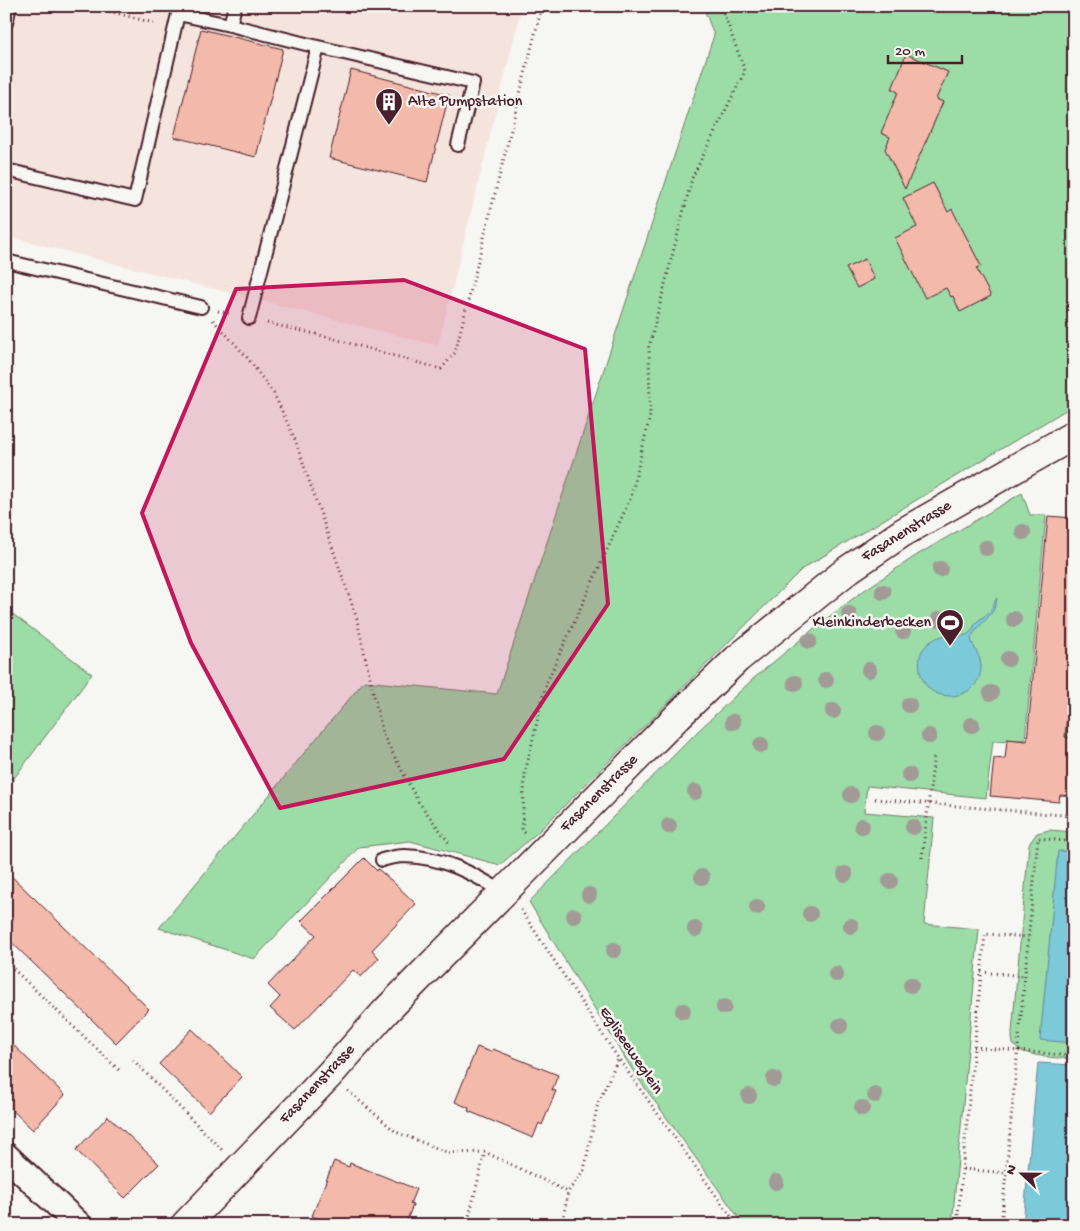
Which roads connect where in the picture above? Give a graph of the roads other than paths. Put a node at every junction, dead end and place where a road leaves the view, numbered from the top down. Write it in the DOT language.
graph roads {
  1 [pos="10,6"];
  2 [pos="235,6"];
  3 [pos="6,23"];
  4 [pos="230,25"];
  5 [pos="318,47"];
  6 [pos="458,145"];
  7 [pos="6,170"];
  8 [pos="6,261"];
  9 [pos="200,307"];
  10 [pos="248,318"];
  11 [pos="1074,435"];
  12 [pos="382,860"];
  13 [pos="503,892"];
  14 [pos="6,1156"];
  15 [pos="79,1225"];
  16 [pos="185,1225"];
  1 -- 3 [label="lane"];
  2 -- 4 [label="lane"];
  4 -- 5 [label="lane"];
  4 -- 7 [label="lane"];
  5 -- 6 [label="lane"];
  5 -- 10 [label="lane"];
  8 -- 9 [label="lane"];
  11 -- 13 [label="main road, Fasanenstrasse"];
  12 -- 13 [label="lane"];
  13 -- 16 [label="main road, Fasanenstrasse"];
  14 -- 15 [label="street"];
}
